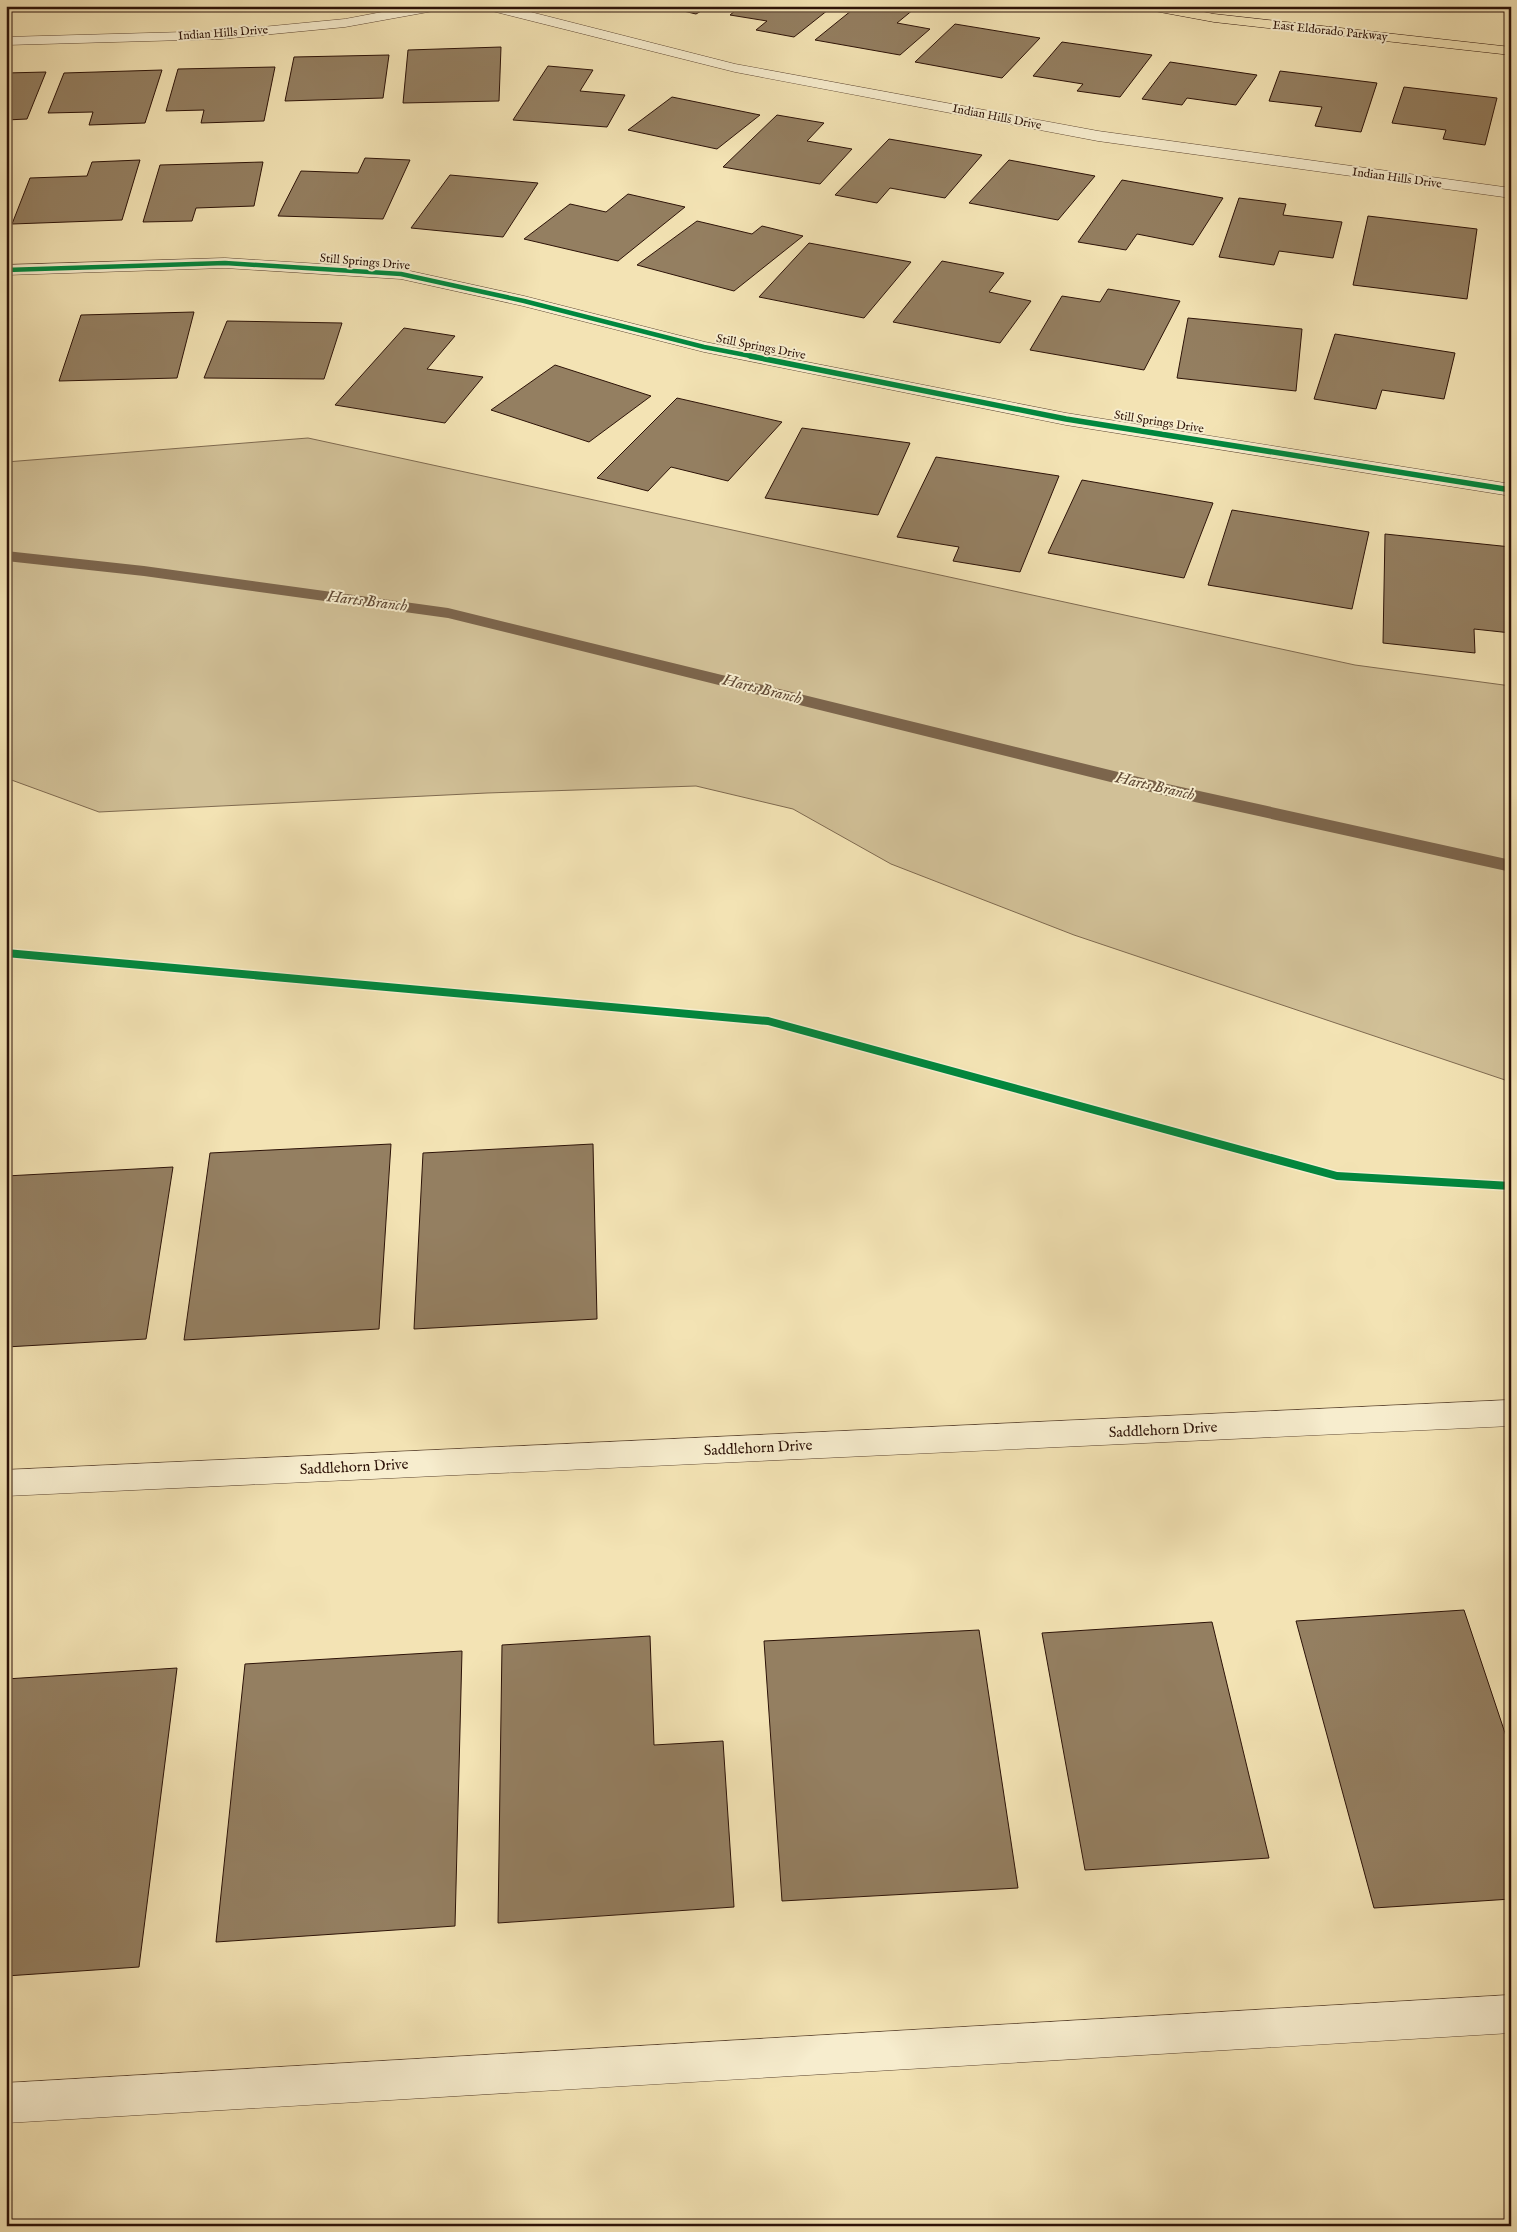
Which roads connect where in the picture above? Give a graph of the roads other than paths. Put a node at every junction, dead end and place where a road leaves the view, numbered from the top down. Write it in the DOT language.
graph roads {
  1 [pos="439,6"];
  2 [pos="490,6"];
  3 [pos="1149,6"];
  4 [pos="6,41"];
  5 [pos="1511,51"];
  6 [pos="1511,193"];
  7 [pos="6,270"];
  8 [pos="1511,490"];
  9 [pos="1511,1414"];
  10 [pos="6,1483"];
  11 [pos="1511,2014"];
  12 [pos="6,2103"];
  1 -- 4 [label="street, Indian Hills Drive"];
  2 -- 6 [label="street, Indian Hills Drive"];
  3 -- 5 [label="main road, East Eldorado Parkway"];
  7 -- 8 [label="street, Still Springs Drive"];
  9 -- 10 [label="street, Saddlehorn Drive"];
  11 -- 12 [label="street"];
}
